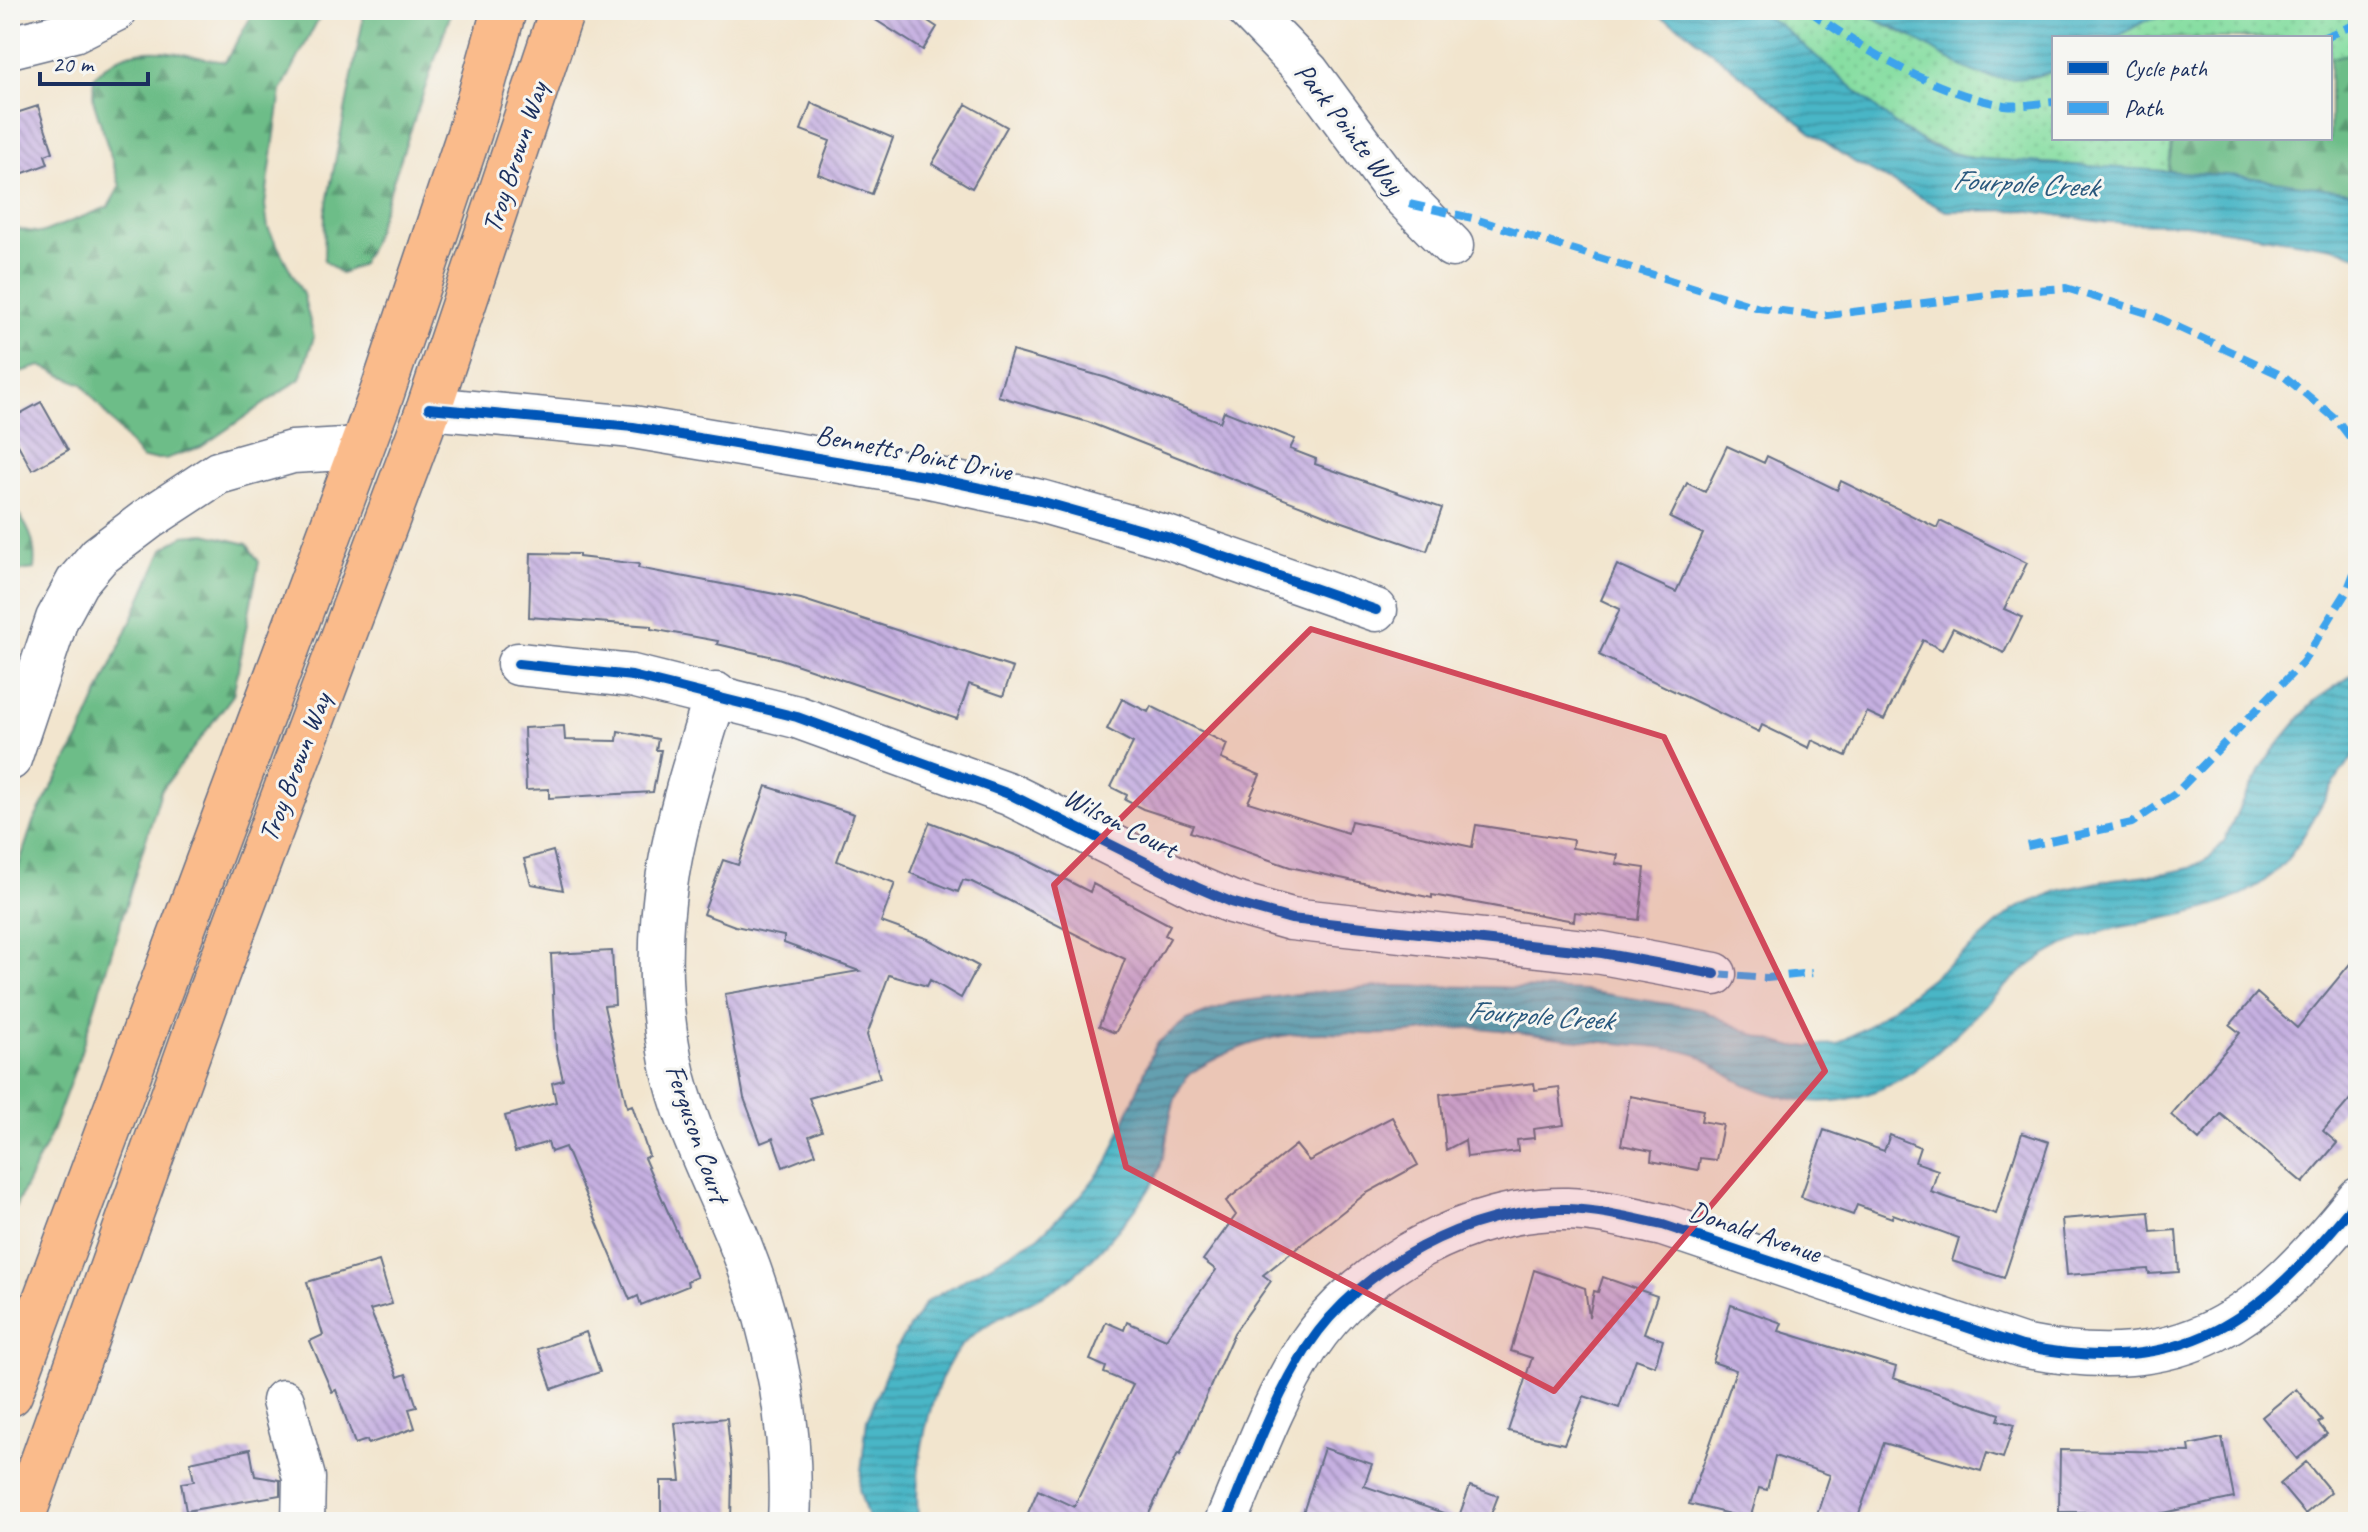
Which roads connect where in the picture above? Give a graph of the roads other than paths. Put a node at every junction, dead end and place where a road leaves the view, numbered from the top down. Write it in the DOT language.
graph roads {
  1 [pos="116,10"];
  2 [pos="504,10"];
  3 [pos="562,10"];
  4 [pos="1248,10"];
  5 [pos="10,47"];
  6 [pos="1452,246"];
  7 [pos="429,408"];
  8 [pos="362,448"];
  9 [pos="1376,610"];
  10 [pos="518,664"];
  11 [pos="716,694"];
  12 [pos="10,759"];
  13 [pos="1715,974"];
  14 [pos="2358,1199"];
  15 [pos="10,1394"];
  16 [pos="283,1401"];
  17 [pos="21,1522"];
  18 [pos="303,1522"];
  19 [pos="789,1522"];
  20 [pos="1226,1522"];
  1 -- 5 [label="street"];
  2 -- 8 [label="main road, Troy Brown Way"];
  3 -- 7 [label="main road, Troy Brown Way"];
  4 -- 6 [label="street, Park Pointe Way"];
  7 -- 9 [label="street, Bennetts Point Drive"];
  7 -- 17 [label="main road, Troy Brown Way"];
  8 -- 12 [label="street"];
  8 -- 15 [label="main road, Troy Brown Way"];
  10 -- 11 [label="street, Wilson Court"];
  11 -- 13 [label="street, Wilson Court"];
  11 -- 19 [label="street, Ferguson Court"];
  14 -- 20 [label="street, Donald Avenue"];
  16 -- 18 [label="street"];
}
